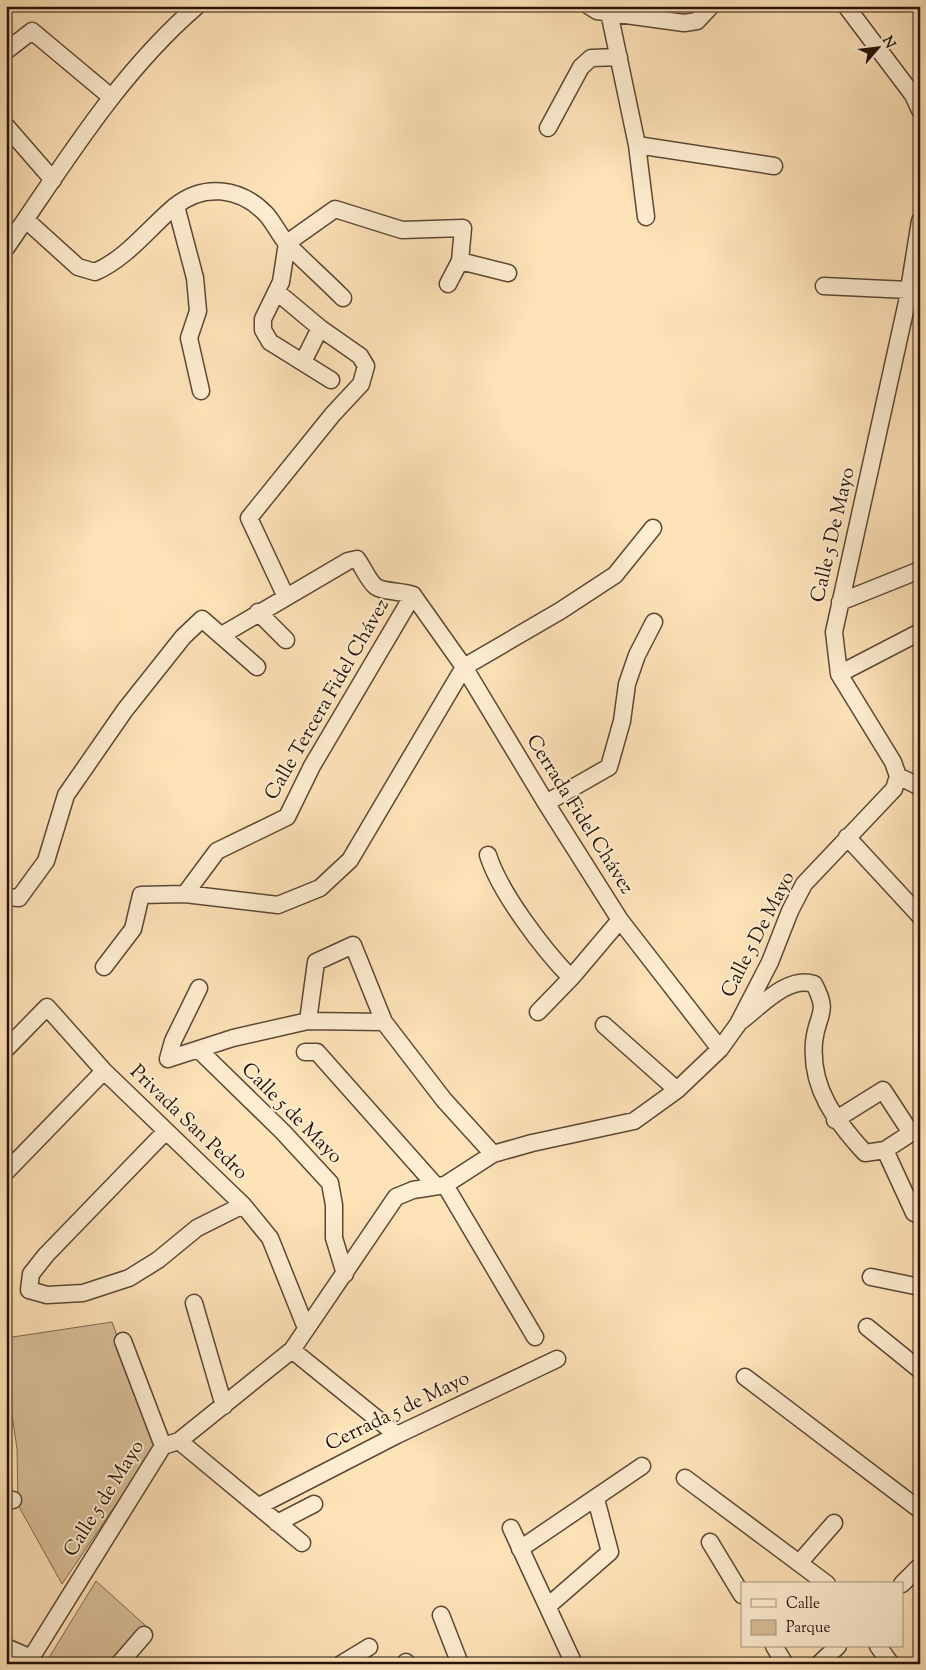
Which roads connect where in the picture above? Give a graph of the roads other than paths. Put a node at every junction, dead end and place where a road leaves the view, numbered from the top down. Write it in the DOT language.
graph roads {
  1 [pos="197,6"];
  2 [pos="589,6"];
  3 [pos="711,6"];
  4 [pos="846,6"];
  5 [pos="609,12"];
  6 [pos="6,51"];
  7 [pos="618,57"];
  8 [pos="111,98"];
  9 [pos="920,110"];
  10 [pos="6,126"];
  11 [pos="548,128"];
  12 [pos="637,145"];
  13 [pos="774,166"];
  14 [pos="53,180"];
  15 [pos="176,206"];
  16 [pos="646,217"];
  17 [pos="26,220"];
  18 [pos="920,221"];
  19 [pos="287,243"];
  20 [pos="6,248"];
  21 [pos="460,261"];
  22 [pos="508,273"];
  23 [pos="448,284"];
  24 [pos="824,286"];
  25 [pos="277,292"];
  26 [pos="343,298"];
  27 [pos="912,298"];
  28 [pos="320,328"];
  29 [pos="303,362"];
  30 [pos="331,380"];
  31 [pos="201,391"];
  32 [pos="653,528"];
  33 [pos="920,570"];
  34 [pos="413,595"];
  35 [pos="286,597"];
  36 [pos="840,602"];
  37 [pos="258,612"];
  38 [pos="654,622"];
  39 [pos="920,632"];
  40 [pos="222,635"];
  41 [pos="286,640"];
  42 [pos="257,667"];
  43 [pos="464,667"];
  44 [pos="839,674"];
  45 [pos="898,776"];
  46 [pos="920,787"];
  47 [pos="546,803"];
  48 [pos="847,838"];
  49 [pos="488,855"];
  50 [pos="185,894"];
  51 [pos="6,898"];
  52 [pos="920,916"];
  53 [pos="620,920"];
  54 [pos="104,967"];
  55 [pos="571,978"];
  56 [pos="199,988"];
  57 [pos="538,1012"];
  58 [pos="308,1021"];
  59 [pos="384,1022"];
  60 [pos="738,1024"];
  61 [pos="604,1025"];
  62 [pos="6,1049"];
  63 [pos="720,1049"];
  64 [pos="199,1050"];
  65 [pos="305,1052"];
  66 [pos="104,1071"];
  67 [pos="677,1090"];
  68 [pos="835,1120"];
  69 [pos="166,1131"];
  70 [pos="885,1150"];
  71 [pos="493,1154"];
  72 [pos="6,1172"];
  73 [pos="441,1185"];
  74 [pos="243,1205"];
  75 [pos="920,1215"];
  76 [pos="345,1274"];
  77 [pos="871,1277"];
  78 [pos="920,1287"];
  79 [pos="194,1303"];
  80 [pos="867,1327"];
  81 [pos="306,1328"];
  82 [pos="534,1337"];
  83 [pos="123,1341"];
  84 [pos="292,1350"];
  85 [pos="557,1358"];
  86 [pos="920,1370"];
  87 [pos="745,1378"];
  88 [pos="224,1406"];
  89 [pos="397,1436"];
  90 [pos="179,1441"];
  91 [pos="163,1446"];
  92 [pos="642,1466"];
  93 [pos="685,1478"];
  94 [pos="596,1499"];
  95 [pos="314,1504"];
  96 [pos="259,1506"];
  97 [pos="920,1510"];
  98 [pos="277,1523"];
  99 [pos="834,1523"];
  100 [pos="510,1528"];
  101 [pos="710,1542"];
  102 [pos="302,1543"];
  103 [pos="520,1549"];
  104 [pos="800,1562"];
  105 [pos="920,1566"];
  106 [pos="825,1582"];
  107 [pos="904,1582"];
  108 [pos="741,1593"];
  109 [pos="548,1606"];
  110 [pos="441,1615"];
  111 [pos="144,1635"];
  112 [pos="6,1647"];
  113 [pos="369,1647"];
  114 [pos="775,1648"];
  115 [pos="836,1648"];
  116 [pos="879,1648"];
  117 [pos="31,1662"];
  118 [pos="119,1664"];
  119 [pos="341,1664"];
  120 [pos="460,1664"];
  121 [pos="574,1664"];
  122 [pos="784,1664"];
  123 [pos="819,1664"];
  124 [pos="891,1664"];
  1 -- 8 [label="street"];
  2 -- 5 [label="street"];
  3 -- 5 [label="street"];
  4 -- 9 [label="street"];
  5 -- 7 [label="street"];
  6 -- 8 [label="street"];
  7 -- 11 [label="street"];
  7 -- 12 [label="street"];
  8 -- 14 [label="street"];
  10 -- 14 [label="street"];
  12 -- 13 [label="street"];
  12 -- 16 [label="street"];
  14 -- 17 [label="street"];
  15 -- 17 [label="street"];
  15 -- 19 [label="street"];
  15 -- 31 [label="street"];
  17 -- 20 [label="street"];
  18 -- 27 [label="street, Calle 5 De Mayo"];
  19 -- 21 [label="street"];
  19 -- 25 [label="street"];
  19 -- 26 [label="street"];
  21 -- 22 [label="street"];
  21 -- 23 [label="street"];
  24 -- 27 [label="street"];
  25 -- 28 [label="street"];
  25 -- 29 [label="street"];
  27 -- 36 [label="street, Calle 5 De Mayo"];
  28 -- 29 [label="street"];
  28 -- 35 [label="street"];
  29 -- 30 [label="street"];
  32 -- 43 [label="street"];
  33 -- 36 [label="street"];
  34 -- 35 [label="street"];
  34 -- 43 [label="street, Cerrada Fidel Chávez"];
  34 -- 50 [label="street, Calle Tercera Fidel Chávez"];
  35 -- 37 [label="street"];
  36 -- 44 [label="street, Calle 5 De Mayo"];
  37 -- 40 [label="street"];
  37 -- 41 [label="street"];
  38 -- 47 [label="street"];
  39 -- 44 [label="street"];
  40 -- 42 [label="street"];
  40 -- 51 [label="street"];
  43 -- 47 [label="street, Cerrada Fidel Chávez"];
  43 -- 50 [label="street"];
  44 -- 45 [label="street, Calle 5 De Mayo"];
  45 -- 46 [label="street"];
  45 -- 48 [label="street, Calle 5 De Mayo"];
  47 -- 53 [label="street, Cerrada Fidel Chávez"];
  48 -- 52 [label="street"];
  48 -- 60 [label="street, Calle 5 De Mayo"];
  49 -- 55 [label="street"];
  50 -- 54 [label="street"];
  53 -- 55 [label="street"];
  53 -- 63 [label="street, Cerrada Fidel Chávez"];
  55 -- 57 [label="street"];
  56 -- 64 [label="street, Privada San Pedro"];
  58 -- 59 [label="street"];
  58 -- 59 [label="street"];
  58 -- 64 [label="street"];
  59 -- 71 [label="street"];
  60 -- 63 [label="street, Calle 5 De Mayo"];
  60 -- 68 [label="street"];
  61 -- 67 [label="street"];
  62 -- 66 [label="street, Privada San Pedro"];
  63 -- 67 [label="street, Calle 5 De Mayo"];
  64 -- 76 [label="street, Calle 5 de Mayo"];
  65 -- 73 [label="street"];
  66 -- 69 [label="street, Privada San Pedro"];
  66 -- 72 [label="street"];
  67 -- 71 [label="street, Calle 5 De Mayo"];
  68 -- 70 [label="street"];
  68 -- 70 [label="street"];
  69 -- 74 [label="street, Privada San Pedro"];
  69 -- 74 [label="street"];
  70 -- 75 [label="street"];
  71 -- 73 [label="street, Calle 5 de Mayo"];
  73 -- 76 [label="street, Calle 5 de Mayo"];
  73 -- 82 [label="street"];
  74 -- 81 [label="street, Privada San Pedro"];
  76 -- 81 [label="street, Calle 5 de Mayo"];
  77 -- 78 [label="street"];
  79 -- 88 [label="street"];
  80 -- 86 [label="street"];
  81 -- 84 [label="street, Calle 5 de Mayo"];
  83 -- 91 [label="street"];
  84 -- 88 [label="street, Calle 5 de Mayo"];
  84 -- 89 [label="street"];
  85 -- 89 [label="street, Cerrada 5 de Mayo"];
  87 -- 97 [label="street"];
  88 -- 90 [label="street, Calle 5 de Mayo"];
  89 -- 96 [label="street, Cerrada 5 de Mayo"];
  90 -- 91 [label="street, Calle 5 de Mayo"];
  90 -- 96 [label="street"];
  91 -- 117 [label="street, Calle 5 de Mayo"];
  92 -- 94 [label="street"];
  93 -- 104 [label="street"];
  94 -- 103 [label="street"];
  94 -- 109 [label="street"];
  95 -- 98 [label="street"];
  96 -- 98 [label="street"];
  98 -- 102 [label="street"];
  99 -- 104 [label="street"];
  100 -- 103 [label="street"];
  101 -- 108 [label="street"];
  103 -- 109 [label="street"];
  104 -- 106 [label="street"];
  105 -- 107 [label="street"];
  109 -- 121 [label="street"];
  110 -- 120 [label="street"];
  111 -- 118 [label="street"];
  112 -- 117 [label="street"];
  113 -- 119 [label="street"];
  114 -- 122 [label="street"];
  115 -- 123 [label="street"];
  116 -- 124 [label="street"];
}
